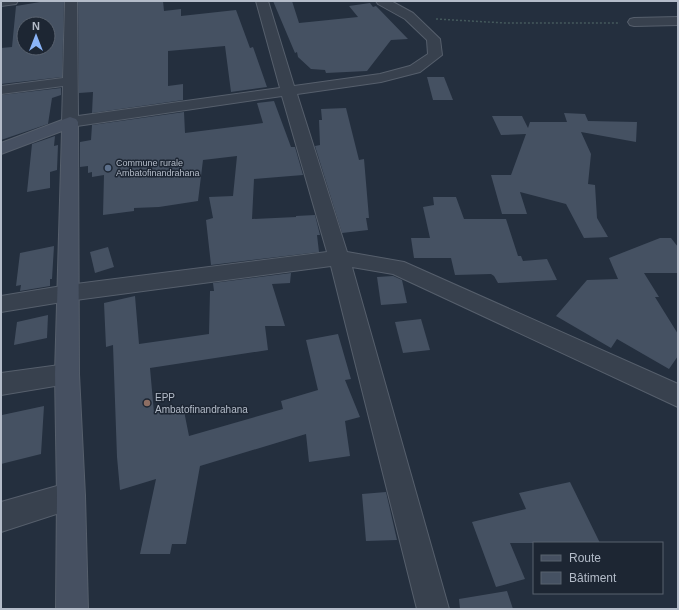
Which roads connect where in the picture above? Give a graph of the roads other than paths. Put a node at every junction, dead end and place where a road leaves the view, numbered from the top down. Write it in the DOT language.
graph roads {
  1 [pos="12,1"];
  2 [pos="71,1"];
  3 [pos="262,1"];
  4 [pos="382,1"];
  5 [pos="1,2"];
  6 [pos="678,21"];
  7 [pos="634,22"];
  8 [pos="70,80"];
  9 [pos="1,90"];
  10 [pos="288,91"];
  11 [pos="70,122"];
  12 [pos="1,149"];
  13 [pos="339,258"];
  14 [pos="68,293"];
  15 [pos="1,304"];
  16 [pos="67,374"];
  17 [pos="1,384"];
  18 [pos="678,396"];
  19 [pos="71,496"];
  20 [pos="1,517"];
  21 [pos="72,609"];
  22 [pos="432,609"];
  1 -- 5 [label="street"];
  2 -- 8 [label="street"];
  3 -- 10 [label="street"];
  4 -- 10 [label="street"];
  6 -- 7 [label="street"];
  8 -- 9 [label="street"];
  8 -- 11 [label="street"];
  10 -- 11 [label="street"];
  10 -- 13 [label="street"];
  11 -- 12 [label="street"];
  11 -- 14 [label="street"];
  13 -- 14 [label="street"];
  13 -- 18 [label="street"];
  13 -- 22 [label="street"];
  14 -- 15 [label="street"];
  14 -- 16 [label="street"];
  16 -- 17 [label="street"];
  16 -- 19 [label="street"];
  19 -- 20 [label="street"];
  19 -- 21 [label="street"];
}
